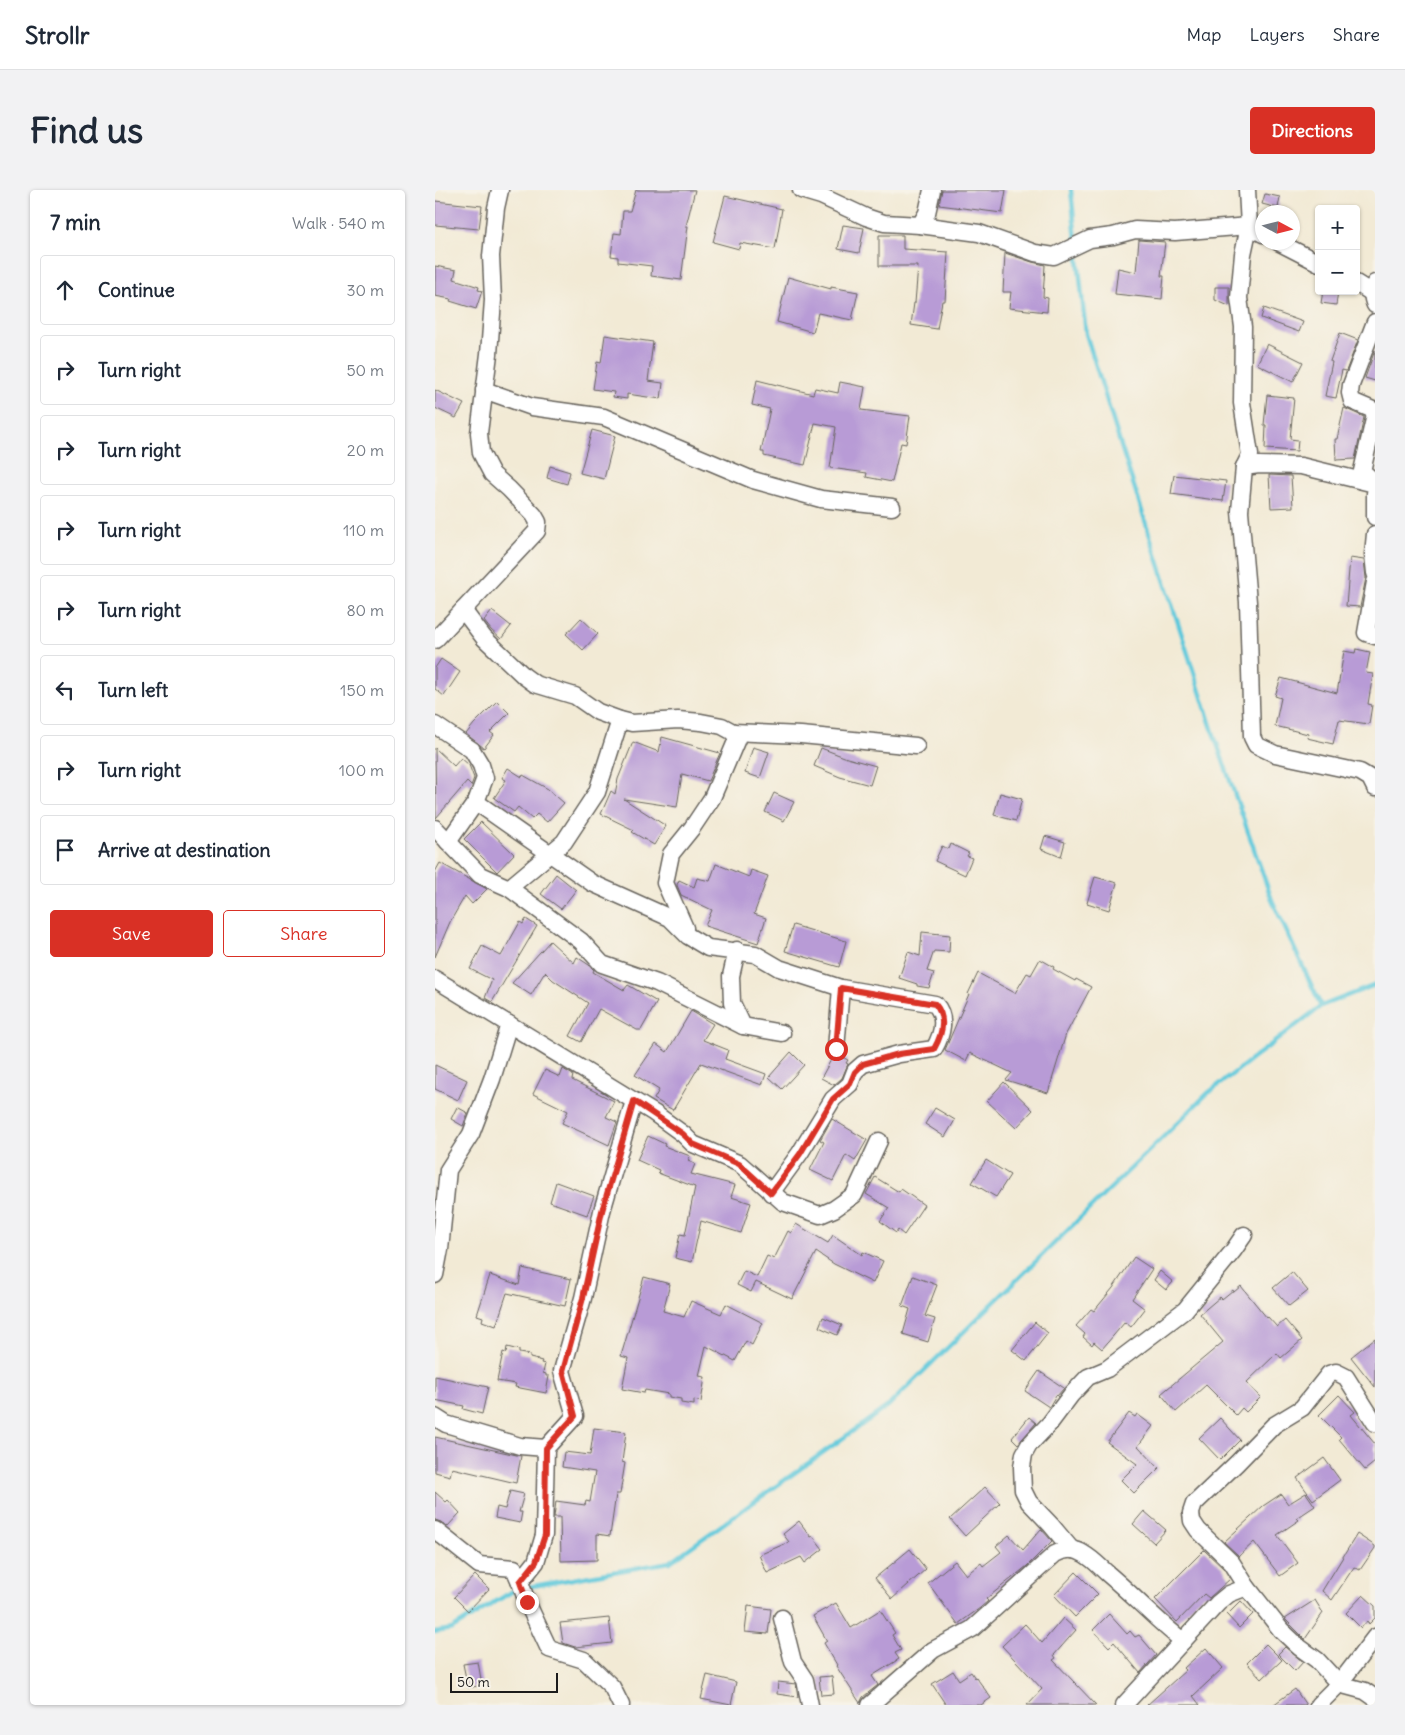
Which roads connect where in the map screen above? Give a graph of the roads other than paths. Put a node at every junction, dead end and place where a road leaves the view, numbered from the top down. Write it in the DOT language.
graph roads {
  1 [pos="500,190"];
  2 [pos="801,190"];
  3 [pos="932,190"];
  4 [pos="1247,190"];
  5 [pos="920,225"];
  6 [pos="1255,226"];
  7 [pos="1255,230"];
  8 [pos="1255,232"];
  9 [pos="1294,250"];
  10 [pos="1315,261"];
  11 [pos="1360,285"];
  12 [pos="1374,294"];
  13 [pos="1375,322"];
  14 [pos="484,390"];
  15 [pos="1375,415"];
  16 [pos="1244,467"];
  17 [pos="1375,483"];
  18 [pos="1375,493"];
  19 [pos="892,507"];
  20 [pos="1375,517"];
  21 [pos="1375,534"];
  22 [pos="1375,573"];
  23 [pos="1375,582"];
  24 [pos="463,610"];
  25 [pos="1375,636"];
  26 [pos="435,640"];
  27 [pos="620,720"];
  28 [pos="435,725"];
  29 [pos="733,732"];
  30 [pos="916,746"];
  31 [pos="1375,788"];
  32 [pos="477,802"];
  33 [pos="435,828"];
  34 [pos="448,842"];
  35 [pos="551,854"];
  36 [pos="509,888"];
  37 [pos="689,936"];
  38 [pos="737,950"];
  39 [pos="435,979"];
  40 [pos="841,988"];
  41 [pos="509,1024"];
  42 [pos="743,1026"];
  43 [pos="781,1033"];
  44 [pos="836,1049"];
  45 [pos="634,1101"];
  46 [pos="879,1142"];
  47 [pos="771,1193"];
  48 [pos="1244,1235"];
  49 [pos="435,1275"];
  50 [pos="435,1417"];
  51 [pos="1375,1423"];
  52 [pos="546,1448"];
  53 [pos="435,1530"];
  54 [pos="1071,1550"];
  55 [pos="520,1582"];
  56 [pos="1247,1586"];
  57 [pos="782,1618"];
  58 [pos="1375,1637"];
  59 [pos="1183,1641"];
  60 [pos="1339,1684"];
  61 [pos="1375,1698"];
  62 [pos="621,1705"];
  63 [pos="810,1705"];
  64 [pos="870,1705"];
  65 [pos="1124,1705"];
  66 [pos="1319,1705"];
  1 -- 14 [label="street"];
  2 -- 5 [label="street"];
  3 -- 5 [label="street"];
  4 -- 6 [label="street"];
  5 -- 7 [label="street"];
  8 -- 16 [label="street"];
  9 -- 10 [label="street"];
  11 -- 12 [label="street"];
  13 -- 15 [label="street"];
  14 -- 19 [label="street"];
  14 -- 24 [label="street"];
  15 -- 17 [label="street"];
  16 -- 17 [label="street"];
  16 -- 31 [label="street"];
  18 -- 20 [label="street"];
  21 -- 22 [label="street"];
  23 -- 25 [label="street"];
  24 -- 26 [label="street"];
  24 -- 27 [label="street"];
  27 -- 29 [label="street"];
  27 -- 35 [label="street"];
  28 -- 32 [label="street"];
  29 -- 30 [label="street"];
  29 -- 37 [label="street"];
  32 -- 34 [label="street"];
  32 -- 35 [label="street"];
  33 -- 34 [label="street"];
  34 -- 36 [label="street"];
  35 -- 36 [label="street"];
  35 -- 37 [label="street"];
  36 -- 42 [label="street"];
  37 -- 38 [label="street"];
  38 -- 40 [label="street"];
  38 -- 42 [label="street"];
  39 -- 41 [label="street"];
  40 -- 44 [label="street"];
  40 -- 47 [label="street"];
  41 -- 45 [label="street"];
  41 -- 49 [label="street"];
  42 -- 43 [label="street"];
  45 -- 47 [label="street"];
  45 -- 52 [label="street"];
  46 -- 47 [label="street"];
  48 -- 54 [label="street"];
  50 -- 52 [label="street"];
  51 -- 56 [label="street"];
  52 -- 55 [label="street"];
  53 -- 55 [label="street"];
  54 -- 59 [label="street"];
  54 -- 64 [label="street"];
  55 -- 62 [label="street"];
  56 -- 59 [label="street"];
  56 -- 60 [label="street"];
  57 -- 63 [label="street"];
  58 -- 60 [label="street"];
  59 -- 65 [label="street"];
  60 -- 61 [label="street"];
  60 -- 66 [label="street"];
}
